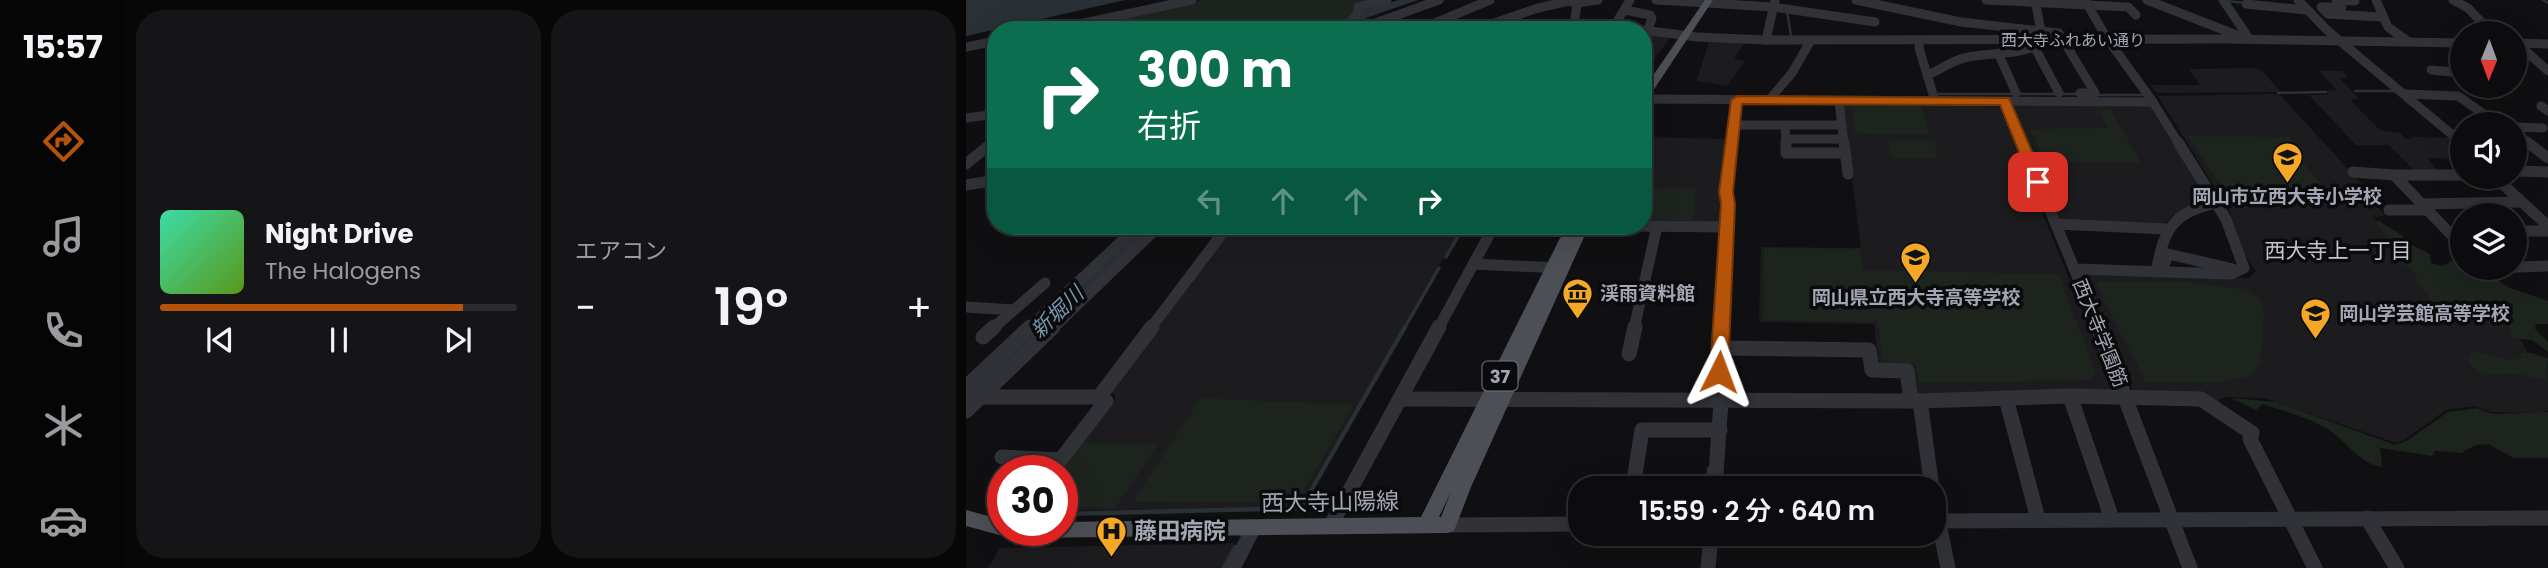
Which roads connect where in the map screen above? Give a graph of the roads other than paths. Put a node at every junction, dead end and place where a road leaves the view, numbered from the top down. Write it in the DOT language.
graph roads {
  1 [pos="1192,0"];
  2 [pos="1205,0"];
  3 [pos="1387,0"];
  4 [pos="1439,0"];
  5 [pos="1490,0"];
  6 [pos="1598,0"];
  7 [pos="1630,0"];
  8 [pos="1656,0"];
  9 [pos="1856,0"];
  10 [pos="1986,0"];
  11 [pos="1997,0"];
  12 [pos="2147,0"];
  13 [pos="2223,0"];
  14 [pos="2298,0"];
  15 [pos="2376,0"];
  16 [pos="2453,0"];
  17 [pos="1574,1"];
  18 [pos="1692,1"];
  19 [pos="1709,1"];
  20 [pos="2355,1"];
  21 [pos="2337,2"];
  22 [pos="2086,3"];
  23 [pos="1774,4"];
  24 [pos="2036,4"];
  25 [pos="2246,4"];
  26 [pos="1536,5"];
  27 [pos="1625,10"];
  28 [pos="2305,10"];
  29 [pos="2065,11"];
  30 [pos="1997,13"];
  31 [pos="2380,14"];
  32 [pos="1401,15"];
  33 [pos="2136,15"];
  34 [pos="1449,17"];
  35 [pos="1942,18"];
  36 [pos="1093,21"];
  37 [pos="1110,21"];
  38 [pos="1351,21"];
  39 [pos="1380,21"];
  40 [pos="1439,21"];
  41 [pos="1496,21"];
  42 [pos="1544,21"];
  43 [pos="1574,21"];
  44 [pos="1618,21"];
  45 [pos="1650,21"];
  46 [pos="2480,21"];
  47 [pos="1875,22"];
  48 [pos="1652,31"];
  49 [pos="1685,34"];
  50 [pos="2393,34"];
  51 [pos="2044,36"];
  52 [pos="2249,39"];
  53 [pos="2337,39"];
  54 [pos="1766,40"];
  55 [pos="1811,40"];
  56 [pos="1923,40"];
  57 [pos="2063,40"];
  58 [pos="2081,40"];
  59 [pos="2108,40"];
  60 [pos="2409,42"];
  61 [pos="2450,43"];
  62 [pos="2527,43"];
  63 [pos="2548,44"];
  64 [pos="987,45"];
  65 [pos="2035,48"];
  66 [pos="966,49"];
  67 [pos="2527,52"];
  68 [pos="1998,53"];
  69 [pos="2547,69"];
  70 [pos="2431,70"];
  71 [pos="2450,72"];
  72 [pos="1652,73"];
  73 [pos="1928,75"];
  74 [pos="1652,85"];
  75 [pos="2016,93"];
  76 [pos="2059,93"];
  77 [pos="2405,94"];
  78 [pos="1934,96"];
  79 [pos="1652,98"];
  80 [pos="1737,100"];
  81 [pos="1769,100"];
  82 [pos="1839,101"];
  83 [pos="2005,101"];
  84 [pos="2153,102"];
  85 [pos="2548,106"];
  86 [pos="2548,111"];
  87 [pos="2481,112"];
  88 [pos="987,115"];
  89 [pos="966,118"];
  90 [pos="1732,125"];
  91 [pos="1786,125"];
  92 [pos="1842,125"];
  93 [pos="2527,127"];
  94 [pos="2543,128"];
  95 [pos="2450,132"];
  96 [pos="1786,139"];
  97 [pos="1843,139"];
  98 [pos="2527,142"];
  99 [pos="987,147"];
  100 [pos="1845,153"];
  101 [pos="2548,158"];
  102 [pos="966,164"];
  103 [pos="2527,171"];
  104 [pos="2353,172"];
  105 [pos="2548,172"];
  106 [pos="1848,174"];
  107 [pos="2394,175"];
  108 [pos="2450,175"];
  109 [pos="987,182"];
  110 [pos="966,185"];
  111 [pos="2507,189"];
  112 [pos="2521,202"];
  113 [pos="2216,203"];
  114 [pos="2425,207"];
  115 [pos="2389,210"];
  116 [pos="2056,224"];
  117 [pos="1652,226"];
  118 [pos="1657,226"];
  119 [pos="1727,227"];
  120 [pos="2166,229"];
  121 [pos="2548,229"];
  122 [pos="2527,230"];
  123 [pos="2449,232"];
  124 [pos="1129,235"];
  125 [pos="1149,235"];
  126 [pos="1221,235"];
  127 [pos="1489,235"];
  128 [pos="1570,235"];
  129 [pos="1578,235"];
  130 [pos="1473,264"];
  131 [pos="2548,266"];
  132 [pos="2527,267"];
  133 [pos="1558,268"];
  134 [pos="2074,269"];
  135 [pos="2240,271"];
  136 [pos="2159,272"];
  137 [pos="1045,283"];
  138 [pos="966,307"];
  139 [pos="1014,310"];
  140 [pos="983,337"];
  141 [pos="1720,348"];
  142 [pos="1629,354"];
  143 [pos="972,394"];
  144 [pos="2070,396"];
  145 [pos="1099,397"];
  146 [pos="2006,398"];
  147 [pos="2127,398"];
  148 [pos="1400,399"];
  149 [pos="1496,399"];
  150 [pos="1719,401"];
  151 [pos="1915,401"];
  152 [pos="966,411"];
  153 [pos="1720,430"];
  154 [pos="1064,455"];
  155 [pos="1635,476"];
  156 [pos="1716,476"];
  157 [pos="1930,476"];
  158 [pos="966,518"];
  159 [pos="2367,518"];
  160 [pos="2548,518"];
  161 [pos="2038,519"];
  162 [pos="2112,519"];
  163 [pos="2172,519"];
  164 [pos="2291,519"];
  165 [pos="1946,521"];
  166 [pos="987,524"];
  167 [pos="1568,524"];
  168 [pos="1447,525"];
  169 [pos="1331,526"];
  170 [pos="1426,526"];
  171 [pos="1254,527"];
  172 [pos="1078,529"];
  173 [pos="1709,546"];
  174 [pos="1942,546"];
  175 [pos="1233,568"];
  176 [pos="1708,568"];
  177 [pos="1948,568"];
  178 [pos="2190,568"];
  179 [pos="2315,568"];
  180 [pos="2397,568"];
  1 -- 36 [label="street"];
  2 -- 37 [label="street"];
  3 -- 38 [label="street"];
  4 -- 32 [label="street"];
  5 -- 34 [label="street"];
  6 -- 17 [label="street"];
  7 -- 27 [label="street"];
  8 -- 18 [label="street"];
  9 -- 35 [label="street"];
  10 -- 11 [label="street"];
  11 -- 24 [label="street"];
  11 -- 30 [label="street"];
  12 -- 52 [label="street"];
  13 -- 52 [label="street"];
  14 -- 28 [label="street"];
  15 -- 31 [label="street"];
  16 -- 46 [label="street"];
  17 -- 26 [label="street"];
  17 -- 43 [label="street"];
  18 -- 19 [label="street"];
  19 -- 23 [label="street"];
  19 -- 49 [label="main road"];
  20 -- 21 [label="street"];
  21 -- 31 [label="street"];
  21 -- 31 [label="street"];
  22 -- 24 [label="street"];
  22 -- 33 [label="street"];
  22 -- 59 [label="street"];
  23 -- 47 [label="street"];
  23 -- 54 [label="street"];
  24 -- 29 [label="street"];
  24 -- 51 [label="street"];
  25 -- 28 [label="street"];
  26 -- 41 [label="street"];
  26 -- 42 [label="street"];
  27 -- 44 [label="street"];
  27 -- 45 [label="street"];
  28 -- 53 [label="street"];
  31 -- 50 [label="street"];
  32 -- 34 [label="street"];
  32 -- 39 [label="street"];
  34 -- 40 [label="street"];
  35 -- 51 [label="street"];
  35 -- 56 [label="street"];
  48 -- 49 [label="street, 西大寺ふれあい通り"];
  49 -- 54 [label="street, 西大寺ふれあい通り"];
  49 -- 72 [label="main road"];
  49 -- 74 [label="main road"];
  50 -- 53 [label="street"];
  50 -- 60 [label="street"];
  51 -- 56 [label="street, 西大寺ふれあい通り"];
  51 -- 57 [label="street, 西大寺ふれあい通り"];
  51 -- 58 [label="street"];
  51 -- 65 [label="street"];
  52 -- 53 [label="street, 西大寺ふれあい通り"];
  52 -- 59 [label="street, 西大寺ふれあい通り"];
  53 -- 60 [label="street, 西大寺ふれあい通り"];
  53 -- 77 [label="street"];
  54 -- 55 [label="street, 西大寺ふれあい通り"];
  55 -- 56 [label="street, 西大寺ふれあい通り"];
  55 -- 81 [label="street"];
  56 -- 73 [label="street"];
  57 -- 58 [label="street, 西大寺ふれあい通り"];
  57 -- 76 [label="street"];
  58 -- 59 [label="street, 西大寺ふれあい通り"];
  59 -- 84 [label="street"];
  60 -- 61 [label="street, 西大寺ふれあい通り"];
  62 -- 63 [label="street"];
  64 -- 66 [label="street"];
  65 -- 68 [label="street"];
  65 -- 76 [label="street"];
  67 -- 69 [label="street"];
  68 -- 73 [label="street"];
  68 -- 75 [label="street"];
  70 -- 71 [label="street"];
  73 -- 78 [label="street"];
  75 -- 76 [label="street"];
  75 -- 78 [label="street"];
  77 -- 87 [label="street"];
  77 -- 95 [label="street"];
  78 -- 82 [label="street"];
  78 -- 83 [label="street"];
  79 -- 80 [label="street"];
  80 -- 81 [label="street"];
  80 -- 90 [label="street"];
  81 -- 82 [label="street"];
  82 -- 92 [label="street"];
  83 -- 84 [label="street"];
  83 -- 116 [label="street, 西大寺学園筋"];
  84 -- 113 [label="street"];
  85 -- 86 [label="street"];
  88 -- 89 [label="street"];
  90 -- 91 [label="street"];
  90 -- 119 [label="street"];
  91 -- 92 [label="street"];
  91 -- 96 [label="street"];
  92 -- 97 [label="street"];
  93 -- 94 [label="street"];
  96 -- 97 [label="street"];
  96 -- 100 [label="street"];
  97 -- 100 [label="street"];
  98 -- 101 [label="street"];
  99 -- 102 [label="street"];
  100 -- 106 [label="street"];
  103 -- 105 [label="street"];
  104 -- 107 [label="street"];
  107 -- 108 [label="street"];
  107 -- 114 [label="street"];
  109 -- 110 [label="street"];
  111 -- 112 [label="street"];
  112 -- 114 [label="street"];
  112 -- 121 [label="street"];
  113 -- 120 [label="street"];
  113 -- 135 [label="street"];
  114 -- 115 [label="street"];
  114 -- 123 [label="street"];
  116 -- 120 [label="street"];
  116 -- 134 [label="street, 西大寺学園筋"];
  117 -- 118 [label="street"];
  118 -- 119 [label="street"];
  118 -- 142 [label="street"];
  119 -- 141 [label="street"];
  120 -- 136 [label="street"];
  121 -- 122 [label="street"];
  124 -- 143 [label="street"];
  125 -- 143 [label="street"];
  126 -- 145 [label="street"];
  127 -- 130 [label="street"];
  128 -- 133 [label="main road, 37"];
  129 -- 133 [label="main road, 37"];
  130 -- 133 [label="street"];
  130 -- 148 [label="street"];
  131 -- 132 [label="street"];
  133 -- 149 [label="main road, 37"];
  134 -- 136 [label="street"];
  134 -- 147 [label="street, 西大寺学園筋"];
  135 -- 136 [label="street"];
  137 -- 139 [label="street"];
  138 -- 139 [label="street"];
  139 -- 140 [label="street"];
  141 -- 150 [label="street"];
  141 -- 151 [label="street"];
  143 -- 145 [label="street"];
  143 -- 152 [label="street"];
  144 -- 146 [label="street"];
  144 -- 147 [label="street"];
  144 -- 162 [label="street"];
  145 -- 154 [label="street"];
  146 -- 151 [label="street"];
  146 -- 161 [label="street"];
  147 -- 163 [label="street, 西大寺学園筋"];
  147 -- 164 [label="street"];
  148 -- 149 [label="street"];
  148 -- 169 [label="street"];
  149 -- 150 [label="street"];
  149 -- 168 [label="main road, 37"];
  149 -- 170 [label="main road, 37"];
  150 -- 151 [label="street"];
  150 -- 153 [label="street"];
  151 -- 157 [label="street"];
  153 -- 155 [label="street"];
  153 -- 156 [label="street"];
  158 -- 166 [label="main road"];
  159 -- 160 [label="street"];
  159 -- 164 [label="street"];
  159 -- 180 [label="street"];
  161 -- 162 [label="street"];
  161 -- 165 [label="street"];
  162 -- 163 [label="street"];
  163 -- 164 [label="street"];
  163 -- 178 [label="street, 西大寺学園筋"];
  164 -- 179 [label="street"];
  167 -- 168 [label="street"];
  168 -- 170 [label="main road, 西大寺山陽線"];
  169 -- 170 [label="main road, 西大寺山陽線"];
  169 -- 171 [label="main road, 西大寺山陽線"];
  171 -- 172 [label="main road, 西大寺山陽線"];
  171 -- 175 [label="street"];
  173 -- 176 [label="street"];
  174 -- 177 [label="street"];
}
